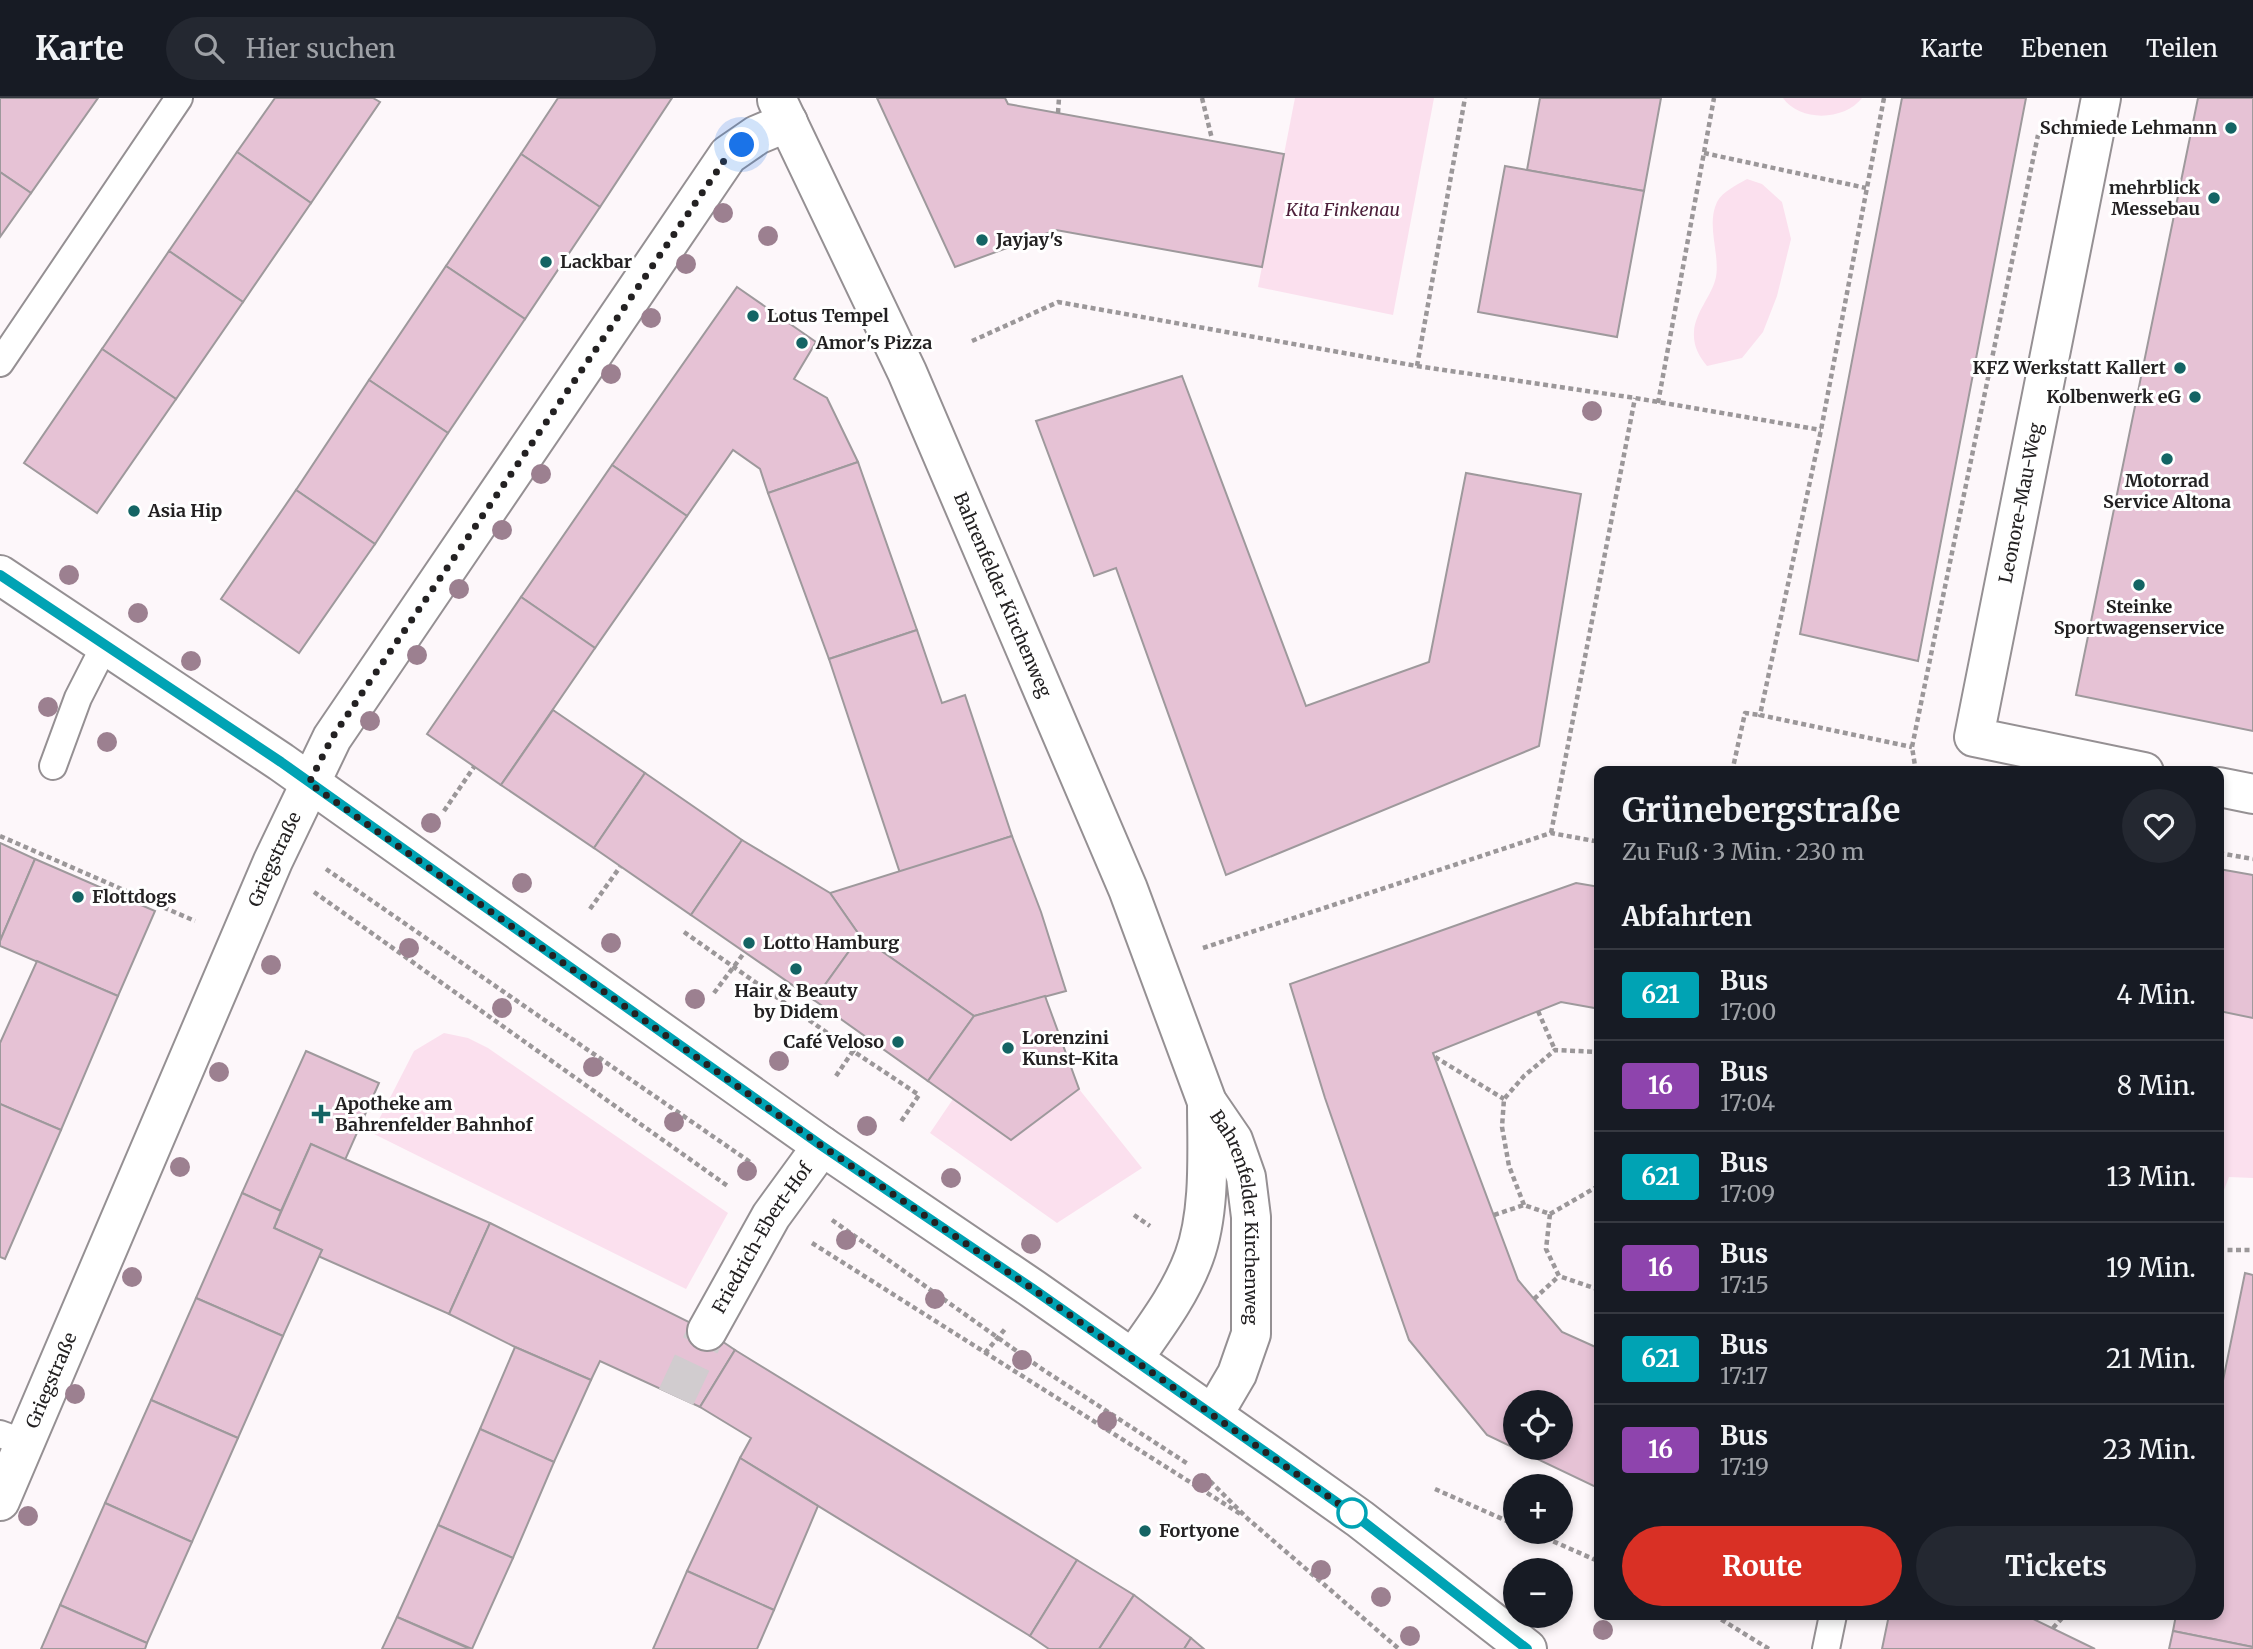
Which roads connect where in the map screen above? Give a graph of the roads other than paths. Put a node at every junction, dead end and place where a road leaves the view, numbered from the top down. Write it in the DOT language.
graph roads {
  1 [pos="179,98"];
  2 [pos="2101,98"];
  3 [pos="782,110"];
  4 [pos="0,363"];
  5 [pos="0,575"];
  6 [pos="105,645"];
  7 [pos="53,766"];
  8 [pos="2115,766"];
  9 [pos="309,783"];
  10 [pos="2224,788"];
  11 [pos="2253,794"];
  12 [pos="1207,1101"];
  13 [pos="822,1146"];
  14 [pos="707,1331"];
  15 [pos="1133,1359"];
  16 [pos="1213,1415"];
  17 [pos="12,1439"];
  18 [pos="0,1502"];
  19 [pos="1832,1620"];
  20 [pos="1515,1645"];
  21 [pos="1826,1649"];
  1 -- 4 [label="lane"];
  2 -- 8 [label="street, Leonore-Mau-Weg"];
  3 -- 9 [label="street, Griegstraße"];
  3 -- 12 [label="street, Bahrenfelder Kirchenweg"];
  5 -- 6 [label="street"];
  6 -- 7 [label="lane"];
  6 -- 9 [label="street"];
  9 -- 13 [label="street"];
  9 -- 17 [label="street, Griegstraße"];
  10 -- 11 [label="street"];
  12 -- 15 [label="street, Bahrenfelder Kirchenweg"];
  12 -- 16 [label="street, Bahrenfelder Kirchenweg"];
  13 -- 14 [label="street, Friedrich-Ebert-Hof"];
  13 -- 15 [label="street"];
  15 -- 16 [label="street"];
  16 -- 20 [label="street"];
  17 -- 18 [label="street, Griegstraße"];
  19 -- 21 [label="lane"];
}
